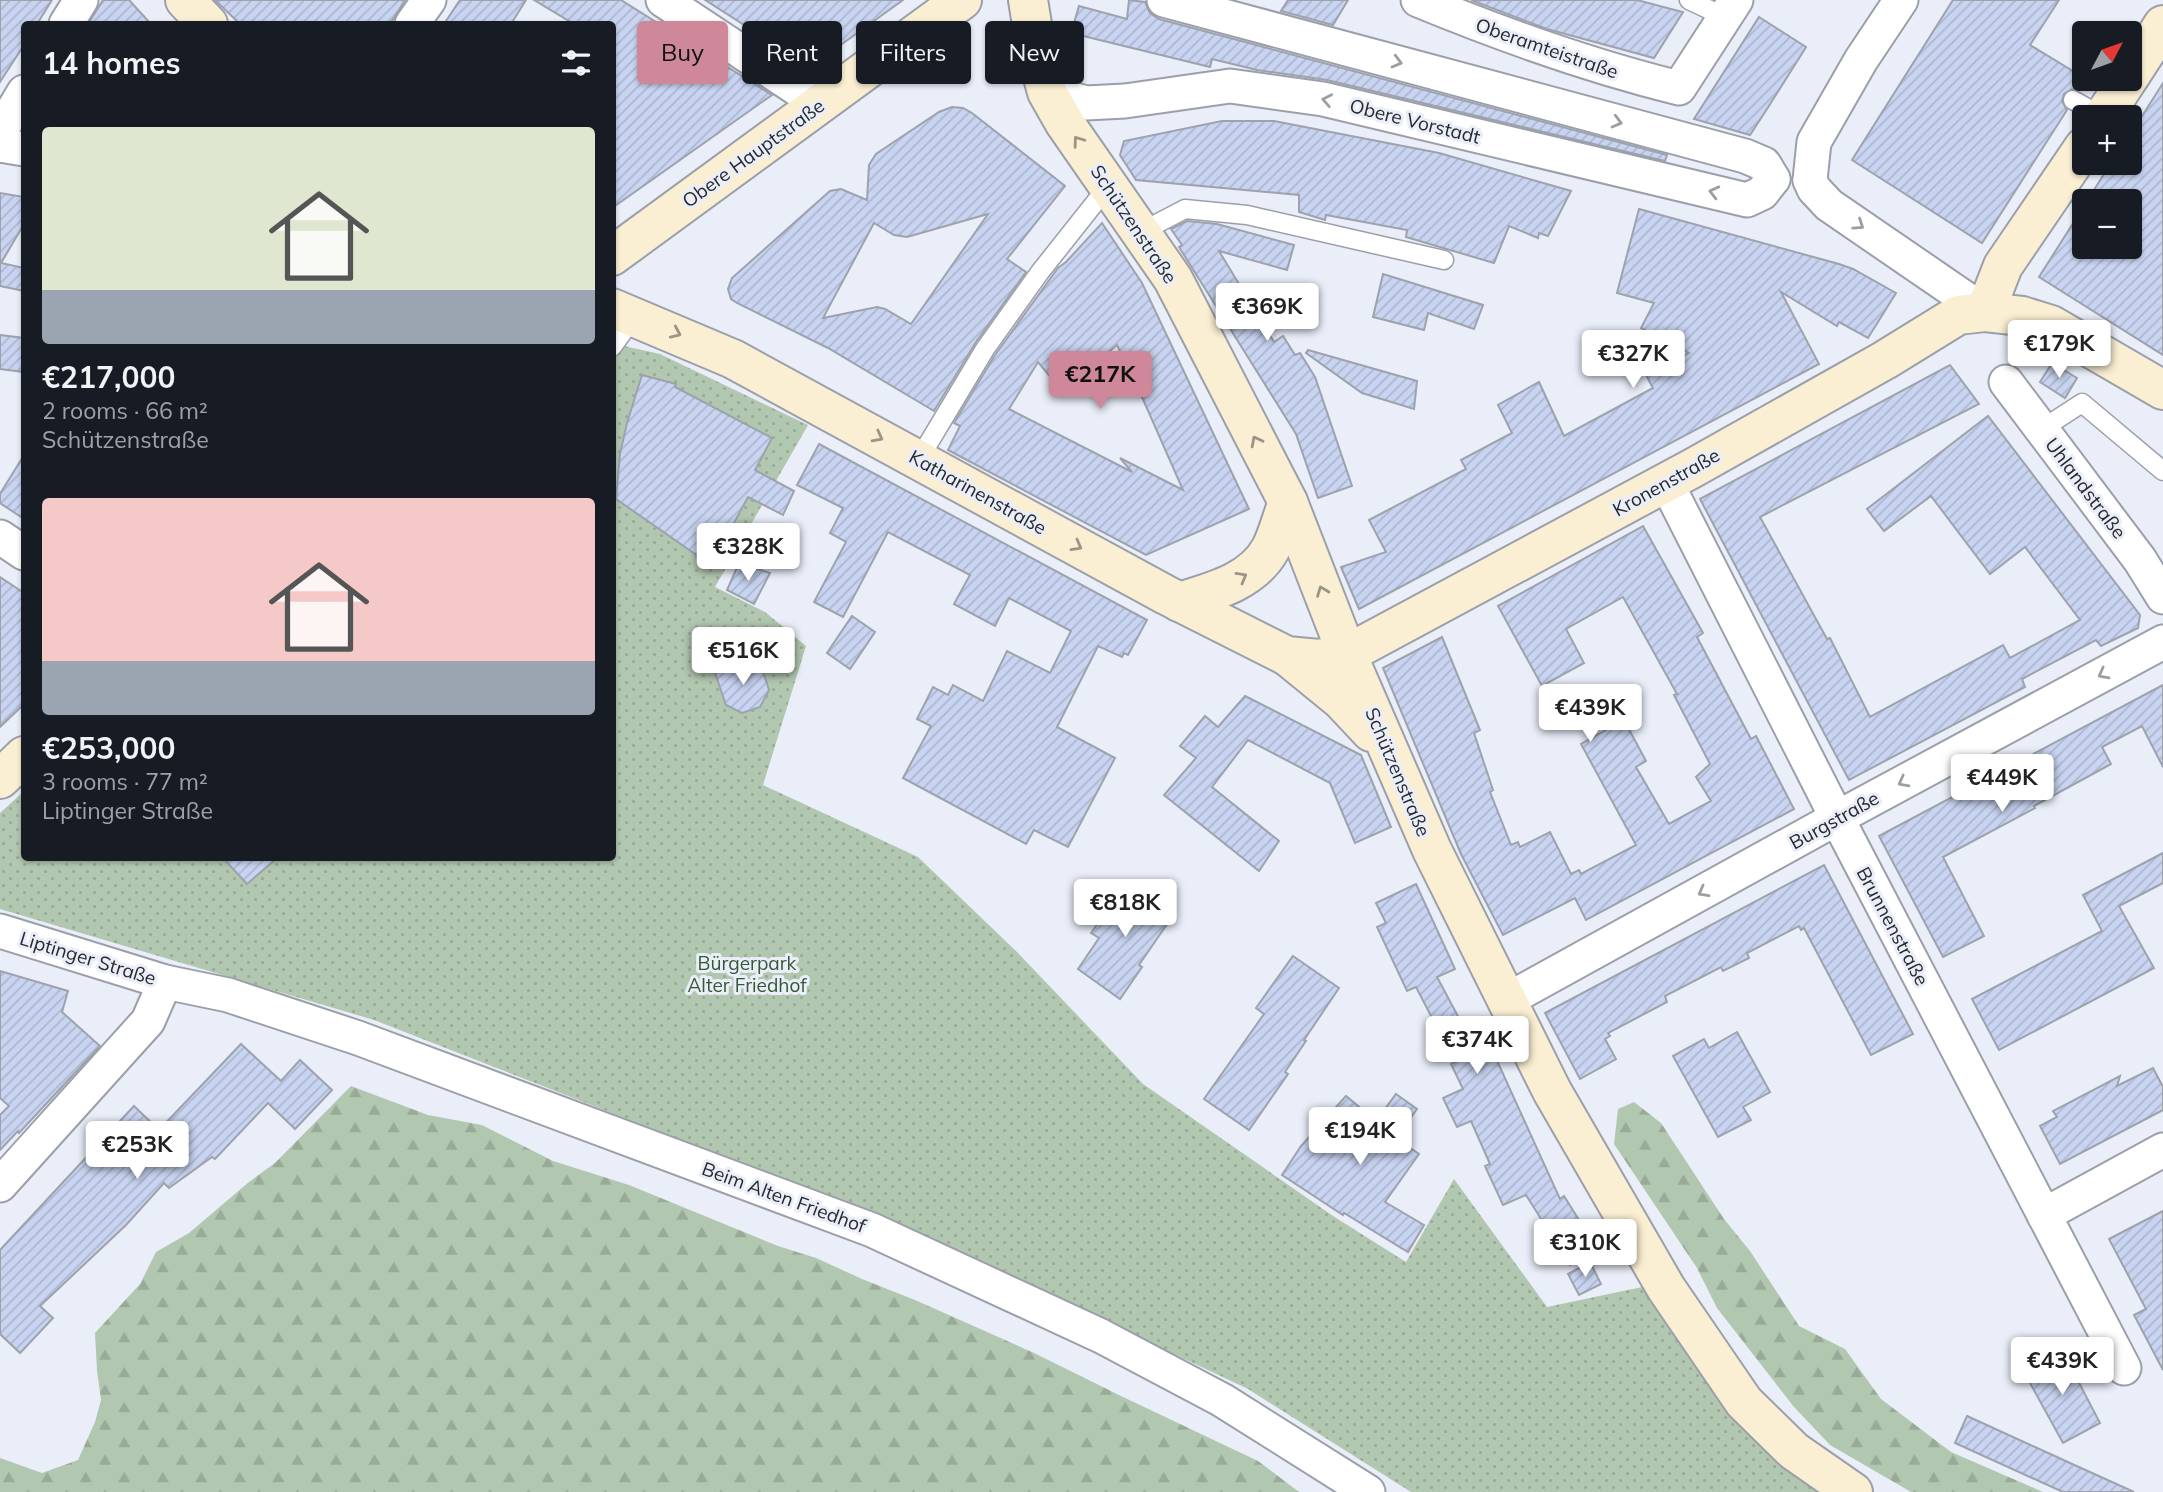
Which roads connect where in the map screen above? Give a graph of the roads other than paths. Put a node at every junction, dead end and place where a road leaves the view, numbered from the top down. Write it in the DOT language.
graph roads {
  1 [pos="81,0"];
  2 [pos="184,0"];
  3 [pos="429,0"];
  4 [pos="962,0"];
  5 [pos="1028,0"];
  6 [pos="1164,0"];
  7 [pos="1418,0"];
  8 [pos="1689,0"];
  9 [pos="1900,0"];
  10 [pos="674,3"];
  11 [pos="1730,9"];
  12 [pos="68,21"];
  13 [pos="205,21"];
  14 [pos="414,21"];
  15 [pos="2163,25"];
  16 [pos="2142,57"];
  17 [pos="2114,91"];
  18 [pos="1047,92"];
  19 [pos="21,97"];
  20 [pos="2099,105"];
  21 [pos="816,108"];
  22 [pos="0,132"];
  23 [pos="0,145"];
  24 [pos="21,148"];
  25 [pos="2072,165"];
  26 [pos="1773,179"];
  27 [pos="1810,180"];
  28 [pos="1109,185"];
  29 [pos="1141,232"];
  30 [pos="616,254"];
  31 [pos="1444,261"];
  32 [pos="1985,312"];
  33 [pos="620,324"];
  34 [pos="2006,382"];
  35 [pos="2163,390"];
  36 [pos="2042,429"];
  37 [pos="919,459"];
  38 [pos="2163,471"];
  39 [pos="1666,482"];
  40 [pos="1287,502"];
  41 [pos="0,537"];
  42 [pos="21,551"];
  43 [pos="2151,552"];
  44 [pos="2163,597"];
  45 [pos="1179,602"];
  46 [pos="2163,642"];
  47 [pos="1347,654"];
  48 [pos="1287,656"];
  49 [pos="1389,751"];
  50 [pos="21,759"];
  51 [pos="0,779"];
  52 [pos="1837,818"];
  53 [pos="0,931"];
  54 [pos="166,982"];
  55 [pos="1507,1000"];
  56 [pos="2163,1150"];
  57 [pos="0,1185"];
  58 [pos="2044,1215"];
  59 [pos="2123,1368"];
  60 [pos="1368,1492"];
  61 [pos="1853,1492"];
  1 -- 12 [label="street"];
  2 -- 13 [label="street"];
  3 -- 14 [label="street"];
  4 -- 21 [label="street, Obere Hauptstraße"];
  5 -- 18 [label="street, Schützenstraße"];
  6 -- 26 [label="street, one-way"];
  7 -- 11 [label="street, Oberamteistraße"];
  8 -- 11 [label="lane"];
  9 -- 27 [label="street"];
  10 -- 21 [label="street"];
  15 -- 16 [label="street"];
  17 -- 20 [label="street"];
  26 -- 18 [label="street, Obere Vorstadt, one-way"];
  28 -- 18 [label="street, Schützenstraße, one-way"];
  19 -- 22 [label="street"];
  21 -- 30 [label="street, Obere Hauptstraße"];
  23 -- 24 [label="street"];
  25 -- 32 [label="street"];
  26 -- 27 [label="street"];
  27 -- 32 [label="street, one-way"];
  28 -- 29 [label="street, Schützenstraße"];
  28 -- 37 [label="lane"];
  29 -- 31 [label="lane"];
  40 -- 29 [label="street, Schützenstraße, one-way"];
  32 -- 35 [label="street, Kronenstraße"];
  32 -- 39 [label="street, Kronenstraße"];
  33 -- 37 [label="street, Katharinenstraße, one-way"];
  34 -- 36 [label="street, Uhlandstraße"];
  36 -- 38 [label="lane"];
  36 -- 43 [label="street, Uhlandstraße"];
  37 -- 45 [label="street, Katharinenstraße, one-way"];
  39 -- 47 [label="street, Kronenstraße"];
  39 -- 52 [label="street, Brunnenstraße"];
  45 -- 40 [label="street, one-way"];
  47 -- 40 [label="street, Schützenstraße, one-way"];
  41 -- 42 [label="street"];
  43 -- 44 [label="street, Uhlandstraße"];
  45 -- 48 [label="street, Katharinenstraße"];
  46 -- 52 [label="street, Burgstraße, one-way"];
  47 -- 48 [label="street, Katharinenstraße"];
  47 -- 49 [label="street, Schützenstraße"];
  48 -- 49 [label="street"];
  49 -- 55 [label="street, Schützenstraße"];
  50 -- 51 [label="street"];
  52 -- 55 [label="street, Burgstraße, one-way"];
  52 -- 58 [label="street, Brunnenstraße"];
  53 -- 54 [label="street, Liptinger Straße"];
  54 -- 57 [label="street, Liptinger Straße"];
  54 -- 60 [label="street, Beim Alten Friedhof"];
  55 -- 61 [label="street, Schützenstraße"];
  56 -- 58 [label="street"];
  58 -- 59 [label="street, Brunnenstraße"];
}
